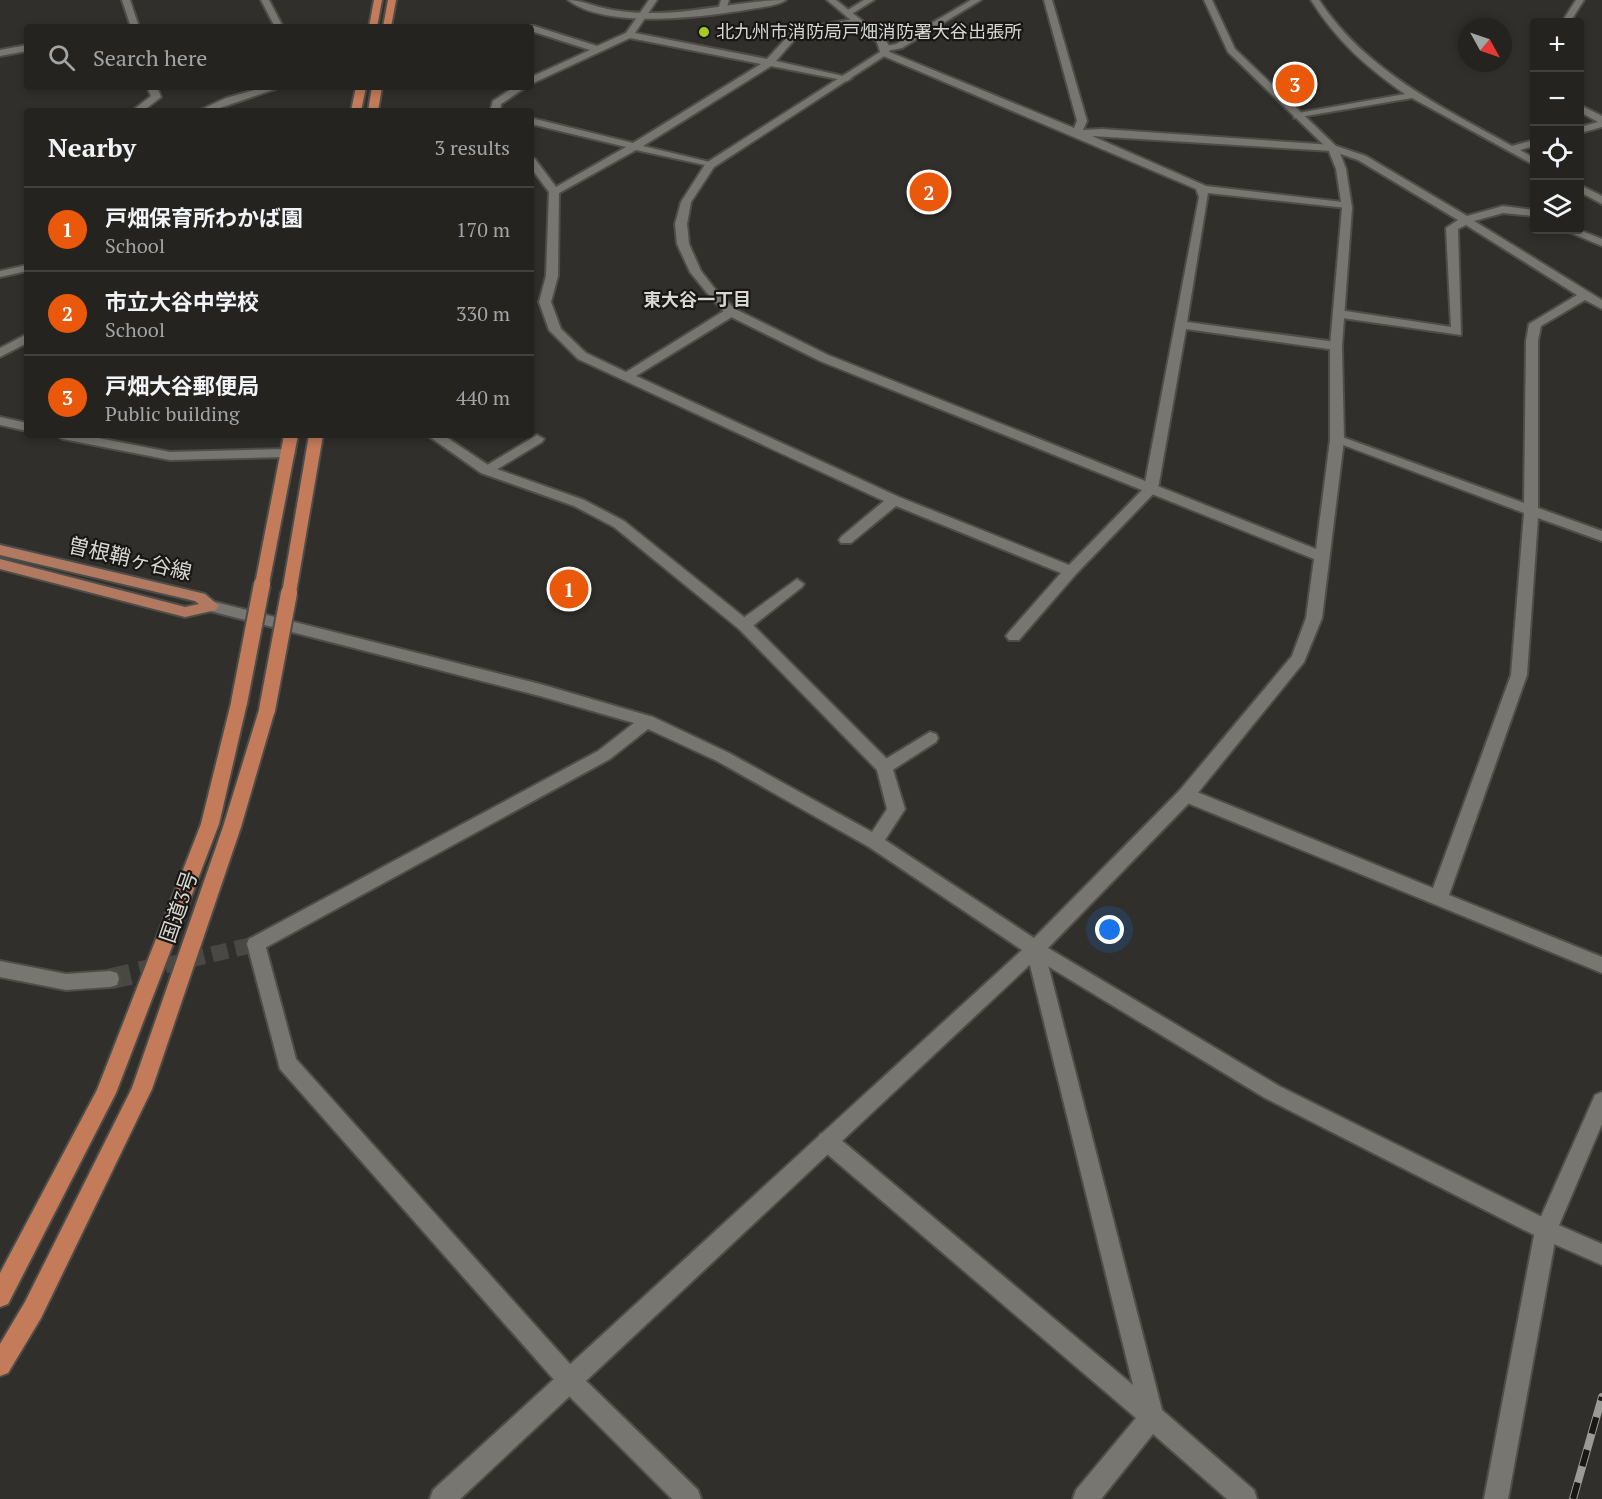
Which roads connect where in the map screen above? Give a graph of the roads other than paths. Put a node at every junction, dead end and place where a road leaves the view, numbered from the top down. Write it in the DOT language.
graph roads {
  1 [pos="126,0"];
  2 [pos="265,0"];
  3 [pos="378,0"];
  4 [pos="392,0"];
  5 [pos="572,0"];
  6 [pos="653,0"];
  7 [pos="725,0"];
  8 [pos="782,0"];
  9 [pos="831,0"];
  10 [pos="870,0"];
  11 [pos="977,0"];
  12 [pos="1048,0"];
  13 [pos="1208,0"];
  14 [pos="1316,0"];
  15 [pos="1580,0"];
  16 [pos="722,10"];
  17 [pos="642,15"];
  18 [pos="852,16"];
  19 [pos="1569,18"];
  20 [pos="134,24"];
  21 [pos="277,24"];
  22 [pos="374,24"];
  23 [pos="388,24"];
  24 [pos="534,29"];
  25 [pos="629,35"];
  26 [pos="24,49"];
  27 [pos="599,50"];
  28 [pos="884,51"];
  29 [pos="0,53"];
  30 [pos="769,63"];
  31 [pos="847,78"];
  32 [pos="534,80"];
  33 [pos="153,90"];
  34 [pos="265,90"];
  35 [pos="360,90"];
  36 [pos="376,90"];
  37 [pos="512,90"];
  38 [pos="1415,95"];
  39 [pos="141,108"];
  40 [pos="210,108"];
  41 [pos="357,108"];
  42 [pos="374,108"];
  43 [pos="495,108"];
  44 [pos="1584,110"];
  45 [pos="1298,116"];
  46 [pos="1602,120"];
  47 [pos="534,122"];
  48 [pos="1602,124"];
  49 [pos="1584,129"];
  50 [pos="1077,133"];
  51 [pos="1530,143"];
  52 [pos="634,147"];
  53 [pos="1333,148"];
  54 [pos="1512,149"];
  55 [pos="1530,160"];
  56 [pos="534,164"];
  57 [pos="710,165"];
  58 [pos="1202,189"];
  59 [pos="1584,190"];
  60 [pos="554,192"];
  61 [pos="1602,201"];
  62 [pos="1347,205"];
  63 [pos="1530,212"];
  64 [pos="1466,219"];
  65 [pos="1580,234"];
  66 [pos="1602,243"];
  67 [pos="24,269"];
  68 [pos="0,274"];
  69 [pos="1584,295"];
  70 [pos="1602,305"];
  71 [pos="731,312"];
  72 [pos="1339,314"];
  73 [pos="1180,325"];
  74 [pos="24,340"];
  75 [pos="1336,346"];
  76 [pos="0,353"];
  77 [pos="626,377"];
  78 [pos="0,421"];
  79 [pos="24,426"];
  80 [pos="78,438"];
  81 [pos="290,438"];
  82 [pos="315,438"];
  83 [pos="438,438"];
  84 [pos="537,439"];
  85 [pos="1337,440"];
  86 [pos="288,453"];
  87 [pos="486,470"];
  88 [pos="1151,489"];
  89 [pos="894,500"];
  90 [pos="1531,511"];
  91 [pos="1602,536"];
  92 [pos="846,540"];
  93 [pos="0,550"];
  94 [pos="1323,557"];
  95 [pos="0,564"];
  96 [pos="1071,571"];
  97 [pos="797,584"];
  98 [pos="212,606"];
  99 [pos="744,625"];
  100 [pos="1014,636"];
  101 [pos="647,721"];
  102 [pos="930,738"];
  103 [pos="885,767"];
  104 [pos="1186,795"];
  105 [pos="875,842"];
  106 [pos="1439,896"];
  107 [pos="1035,949"];
  108 [pos="1602,965"];
  109 [pos="0,969"];
  110 [pos="110,979"];
  111 [pos="1602,1101"];
  112 [pos="827,1140"];
  113 [pos="1546,1230"];
  114 [pos="1602,1255"];
  115 [pos="0,1296"];
  116 [pos="0,1365"];
  117 [pos="571,1382"];
  118 [pos="1152,1417"];
  119 [pos="442,1499"];
  120 [pos="689,1499"];
  121 [pos="1085,1499"];
  122 [pos="1245,1499"];
  123 [pos="1496,1499"];
  1 -- 20 [label="street"];
  2 -- 21 [label="street"];
  3 -- 22 [label="highway"];
  4 -- 23 [label="highway"];
  5 -- 17 [label="street"];
  6 -- 17 [label="street"];
  7 -- 16 [label="street"];
  8 -- 16 [label="street"];
  9 -- 18 [label="street"];
  10 -- 18 [label="street"];
  11 -- 28 [label="street"];
  12 -- 50 [label="street"];
  13 -- 45 [label="street"];
  14 -- 38 [label="street"];
  15 -- 19 [label="street"];
  16 -- 17 [label="street"];
  17 -- 25 [label="street"];
  18 -- 28 [label="street"];
  18 -- 30 [label="street"];
  24 -- 27 [label="street"];
  25 -- 27 [label="street"];
  25 -- 30 [label="street"];
  26 -- 29 [label="street"];
  27 -- 32 [label="street"];
  28 -- 31 [label="street"];
  28 -- 50 [label="street"];
  30 -- 31 [label="street"];
  30 -- 52 [label="street"];
  31 -- 57 [label="street"];
  33 -- 39 [label="street"];
  34 -- 40 [label="street"];
  35 -- 41 [label="highway"];
  36 -- 42 [label="highway"];
  37 -- 43 [label="street"];
  38 -- 45 [label="street"];
  38 -- 54 [label="street"];
  44 -- 46 [label="street"];
  45 -- 53 [label="street"];
  47 -- 52 [label="street"];
  48 -- 49 [label="street"];
  50 -- 53 [label="street"];
  50 -- 58 [label="street"];
  51 -- 54 [label="street"];
  52 -- 57 [label="street"];
  52 -- 60 [label="street"];
  53 -- 62 [label="street"];
  53 -- 64 [label="street"];
  54 -- 55 [label="street"];
  56 -- 60 [label="street"];
  57 -- 71 [label="street"];
  58 -- 62 [label="street"];
  58 -- 73 [label="street"];
  59 -- 61 [label="street"];
  60 -- 77 [label="street"];
  62 -- 72 [label="street"];
  63 -- 64 [label="street"];
  64 -- 69 [label="street"];
  64 -- 72 [label="street"];
  65 -- 66 [label="street"];
  67 -- 68 [label="street"];
  69 -- 70 [label="street"];
  69 -- 90 [label="street"];
  71 -- 77 [label="street"];
  71 -- 88 [label="street"];
  72 -- 75 [label="street"];
  73 -- 75 [label="street"];
  73 -- 88 [label="street"];
  74 -- 76 [label="street"];
  75 -- 85 [label="street"];
  77 -- 89 [label="street"];
  78 -- 79 [label="street"];
  80 -- 86 [label="street"];
  81 -- 86 [label="highway, 国道3号"];
  82 -- 116 [label="highway, 国道3号, bridge"];
  83 -- 87 [label="street"];
  84 -- 87 [label="street"];
  85 -- 90 [label="street"];
  85 -- 94 [label="street"];
  86 -- 115 [label="highway, 国道3号, bridge"];
  87 -- 99 [label="street"];
  88 -- 94 [label="street"];
  88 -- 96 [label="street"];
  89 -- 92 [label="street"];
  89 -- 96 [label="street"];
  90 -- 91 [label="street"];
  90 -- 106 [label="street"];
  93 -- 98 [label="main road, 曽根鞘ヶ谷線"];
  94 -- 104 [label="street"];
  95 -- 98 [label="main road, 曽根鞘ヶ谷線"];
  96 -- 100 [label="street"];
  97 -- 99 [label="street"];
  98 -- 101 [label="street"];
  99 -- 103 [label="street"];
  101 -- 105 [label="street"];
  101 -- 117 [label="street"];
  102 -- 103 [label="street"];
  103 -- 105 [label="street"];
  104 -- 106 [label="street"];
  104 -- 107 [label="street"];
  105 -- 107 [label="street"];
  106 -- 108 [label="street"];
  107 -- 112 [label="street"];
  107 -- 113 [label="street"];
  107 -- 118 [label="street"];
  109 -- 110 [label="street"];
  111 -- 113 [label="street"];
  112 -- 117 [label="street"];
  112 -- 118 [label="street"];
  113 -- 114 [label="street"];
  113 -- 123 [label="street"];
  117 -- 119 [label="street"];
  117 -- 120 [label="street"];
  118 -- 121 [label="street"];
  118 -- 122 [label="street"];
}
